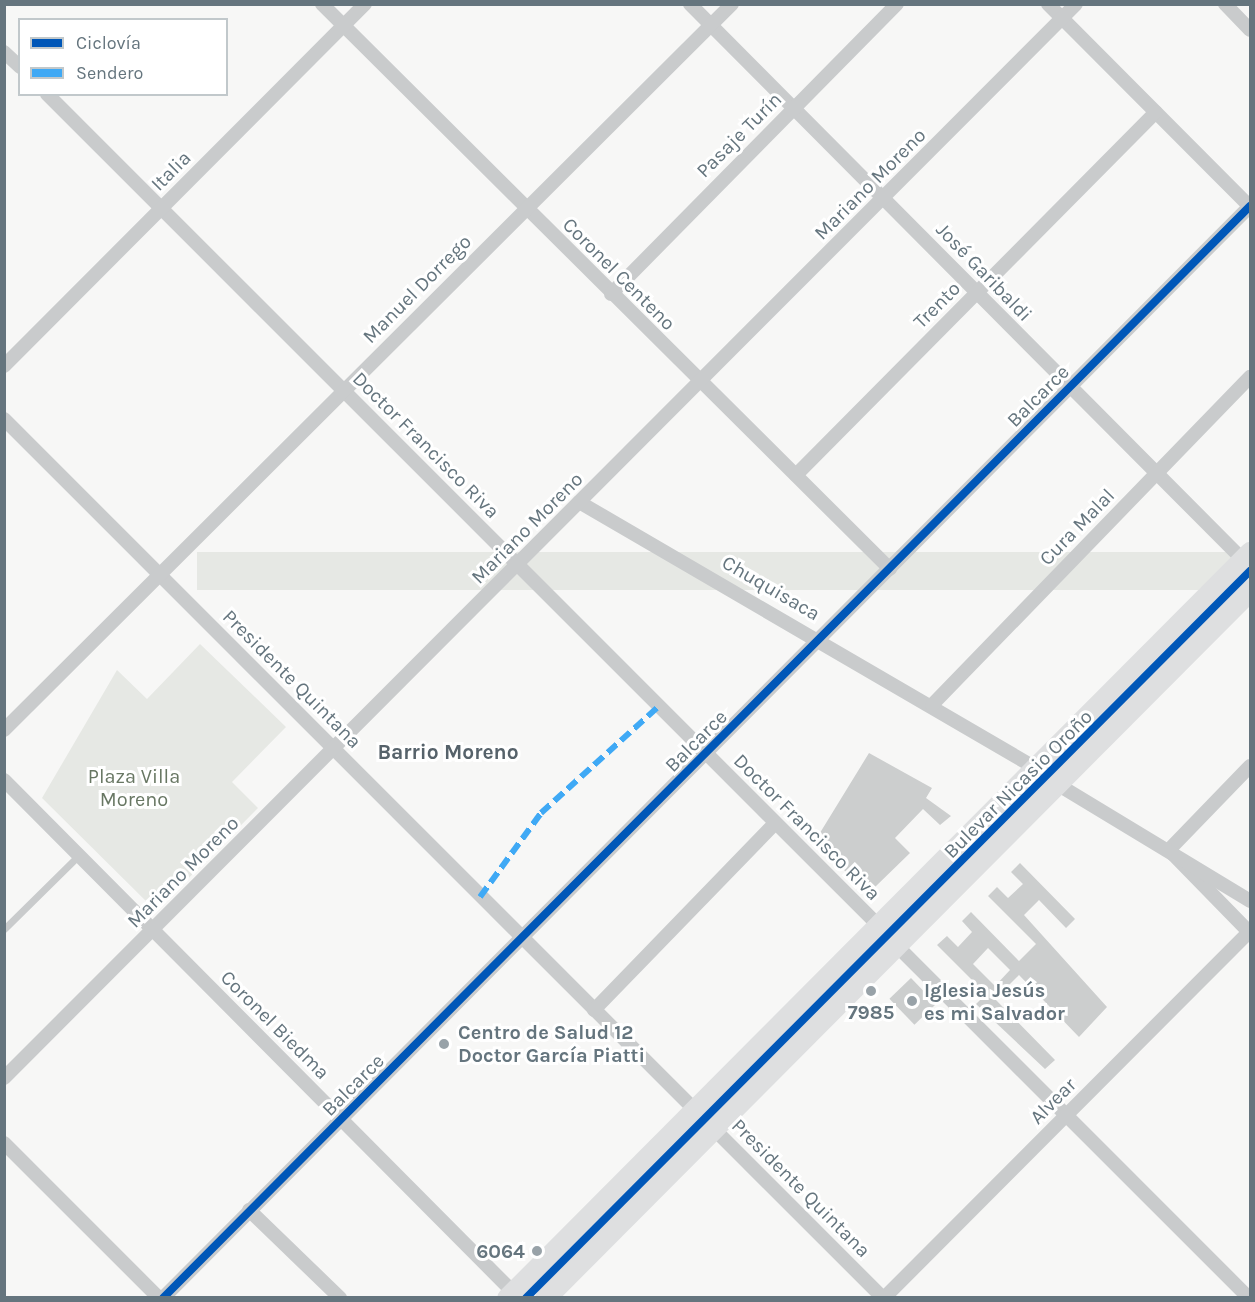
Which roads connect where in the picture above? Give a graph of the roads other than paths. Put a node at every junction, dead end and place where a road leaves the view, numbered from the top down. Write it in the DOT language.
graph roads {
  1 [pos="322,4"];
  2 [pos="365,4"];
  3 [pos="690,4"];
  4 [pos="732,4"];
  5 [pos="897,4"];
  6 [pos="1048,4"];
  7 [pos="1076,4"];
  8 [pos="1225,4"];
  9 [pos="1062,18"];
  10 [pos="711,25"];
  11 [pos="344,26"];
  12 [pos="1251,30"];
  13 [pos="4,52"];
  14 [pos="18,65"];
  15 [pos="49,96"];
  16 [pos="794,108"];
  17 [pos="1156,112"];
  18 [pos="883,198"];
  19 [pos="1250,206"];
  20 [pos="161,208"];
  21 [pos="526,208"];
  22 [pos="978,292"];
  23 [pos="611,294"];
  24 [pos="4,366"];
  25 [pos="1251,376"];
  26 [pos="700,383"];
  27 [pos="1069,388"];
  28 [pos="343,390"];
  29 [pos="4,419"];
  30 [pos="1155,474"];
  31 [pos="796,475"];
  32 [pos="579,502"];
  33 [pos="1248,559"];
  34 [pos="517,566"];
  35 [pos="890,569"];
  36 [pos="160,574"];
  37 [pos="1251,590"];
  38 [pos="822,640"];
  39 [pos="932,705"];
  40 [pos="4,730"];
  41 [pos="333,749"];
  42 [pos="706,754"];
  43 [pos="1251,766"];
  44 [pos="1034,767"];
  45 [pos="4,780"];
  46 [pos="1057,784"];
  47 [pos="775,823"];
  48 [pos="1169,850"];
  49 [pos="79,855"];
  50 [pos="1251,901"];
  51 [pos="878,926"];
  52 [pos="4,929"];
  53 [pos="153,929"];
  54 [pos="1250,932"];
  55 [pos="522,938"];
  56 [pos="896,945"];
  57 [pos="594,1010"];
  58 [pos="4,1078"];
  59 [pos="694,1110"];
  60 [pos="1066,1115"];
  61 [pos="341,1120"];
  62 [pos="713,1129"];
  63 [pos="4,1143"];
  64 [pos="249,1210"];
  65 [pos="1246,1294"];
  66 [pos="513,1296"];
  67 [pos="159,1298"];
  68 [pos="163,1298"];
  69 [pos="340,1298"];
  70 [pos="545,1298"];
  71 [pos="884,1298"];
  1 -- 11 [label="street, Coronel Centeno"];
  2 -- 11 [label="street, Italia"];
  3 -- 10 [label="street, José Garibaldi"];
  4 -- 10 [label="street, Manuel Dorrego"];
  5 -- 16 [label="street, Pasaje Turín"];
  6 -- 9 [label="street"];
  7 -- 9 [label="street, Mariano Moreno"];
  8 -- 12 [label="street"];
  9 -- 17 [label="street"];
  9 -- 18 [label="street, Mariano Moreno"];
  10 -- 16 [label="street, José Garibaldi"];
  10 -- 21 [label="street, Manuel Dorrego"];
  11 -- 20 [label="street, Italia"];
  11 -- 21 [label="street, Coronel Centeno"];
  13 -- 14 [label="street"];
  15 -- 20 [label="street, Doctor Francisco Riva"];
  16 -- 18 [label="street, José Garibaldi"];
  16 -- 23 [label="street, Pasaje Turín"];
  17 -- 19 [label="street"];
  17 -- 22 [label="street, Trento"];
  18 -- 22 [label="street, José Garibaldi"];
  18 -- 26 [label="street, Mariano Moreno"];
  19 -- 27 [label="street, Balcarce"];
  20 -- 24 [label="street, Italia"];
  20 -- 28 [label="street, Doctor Francisco Riva"];
  21 -- 23 [label="street, Coronel Centeno"];
  21 -- 28 [label="street, Manuel Dorrego"];
  22 -- 27 [label="street, José Garibaldi"];
  22 -- 31 [label="street, Trento"];
  23 -- 26 [label="street, Coronel Centeno"];
  25 -- 30 [label="street, Cura Malal"];
  26 -- 31 [label="street, Coronel Centeno"];
  26 -- 32 [label="street, Mariano Moreno"];
  27 -- 30 [label="street, José Garibaldi"];
  27 -- 35 [label="street, Balcarce"];
  28 -- 34 [label="street, Doctor Francisco Riva"];
  28 -- 36 [label="street, Manuel Dorrego"];
  29 -- 36 [label="street, Presidente Quintana"];
  30 -- 33 [label="street, José Garibaldi"];
  30 -- 39 [label="street, Cura Malal"];
  31 -- 35 [label="street, Coronel Centeno"];
  32 -- 34 [label="street, Mariano Moreno"];
  32 -- 38 [label="street, Chuquisaca"];
  33 -- 44 [label="main road, Bulevar Nicasio Oroño"];
  34 -- 41 [label="street, Mariano Moreno"];
  34 -- 42 [label="street, Doctor Francisco Riva"];
  35 -- 38 [label="street, Balcarce"];
  36 -- 40 [label="street, Manuel Dorrego"];
  36 -- 41 [label="street, Presidente Quintana"];
  37 -- 46 [label="main road, Bulevar Nicasio Oroño"];
  38 -- 39 [label="street, Chuquisaca"];
  38 -- 42 [label="street, Balcarce"];
  39 -- 44 [label="street, Chuquisaca"];
  41 -- 53 [label="street, Mariano Moreno"];
  41 -- 55 [label="street, Presidente Quintana"];
  42 -- 47 [label="street, Doctor Francisco Riva"];
  42 -- 55 [label="street, Balcarce"];
  43 -- 48 [label="street"];
  44 -- 51 [label="main road, Bulevar Nicasio Oroño"];
  45 -- 49 [label="street, Coronel Biedma"];
  46 -- 48 [label="street"];
  46 -- 56 [label="main road, Bulevar Nicasio Oroño"];
  47 -- 51 [label="street, Doctor Francisco Riva"];
  47 -- 57 [label="street"];
  48 -- 50 [label="street"];
  48 -- 54 [label="street"];
  49 -- 52 [label="lane"];
  49 -- 53 [label="street, Coronel Biedma"];
  51 -- 59 [label="main road, Bulevar Nicasio Oroño"];
  53 -- 58 [label="street, Mariano Moreno"];
  53 -- 61 [label="street, Coronel Biedma"];
  54 -- 60 [label="street, Alvear"];
  55 -- 57 [label="street, Presidente Quintana"];
  55 -- 61 [label="street, Balcarce"];
  56 -- 60 [label="street"];
  56 -- 62 [label="main road, Bulevar Nicasio Oroño"];
  57 -- 59 [label="street, Presidente Quintana"];
  59 -- 62 [label="street, Presidente Quintana"];
  59 -- 66 [label="main road, Bulevar Nicasio Oroño"];
  60 -- 65 [label="street"];
  60 -- 71 [label="street, Alvear"];
  61 -- 64 [label="street, Balcarce"];
  61 -- 66 [label="street, Coronel Biedma"];
  62 -- 70 [label="main road, Bulevar Nicasio Oroño"];
  62 -- 71 [label="street, Presidente Quintana"];
  63 -- 67 [label="street"];
  64 -- 68 [label="street, Balcarce"];
  64 -- 69 [label="street"];
}
